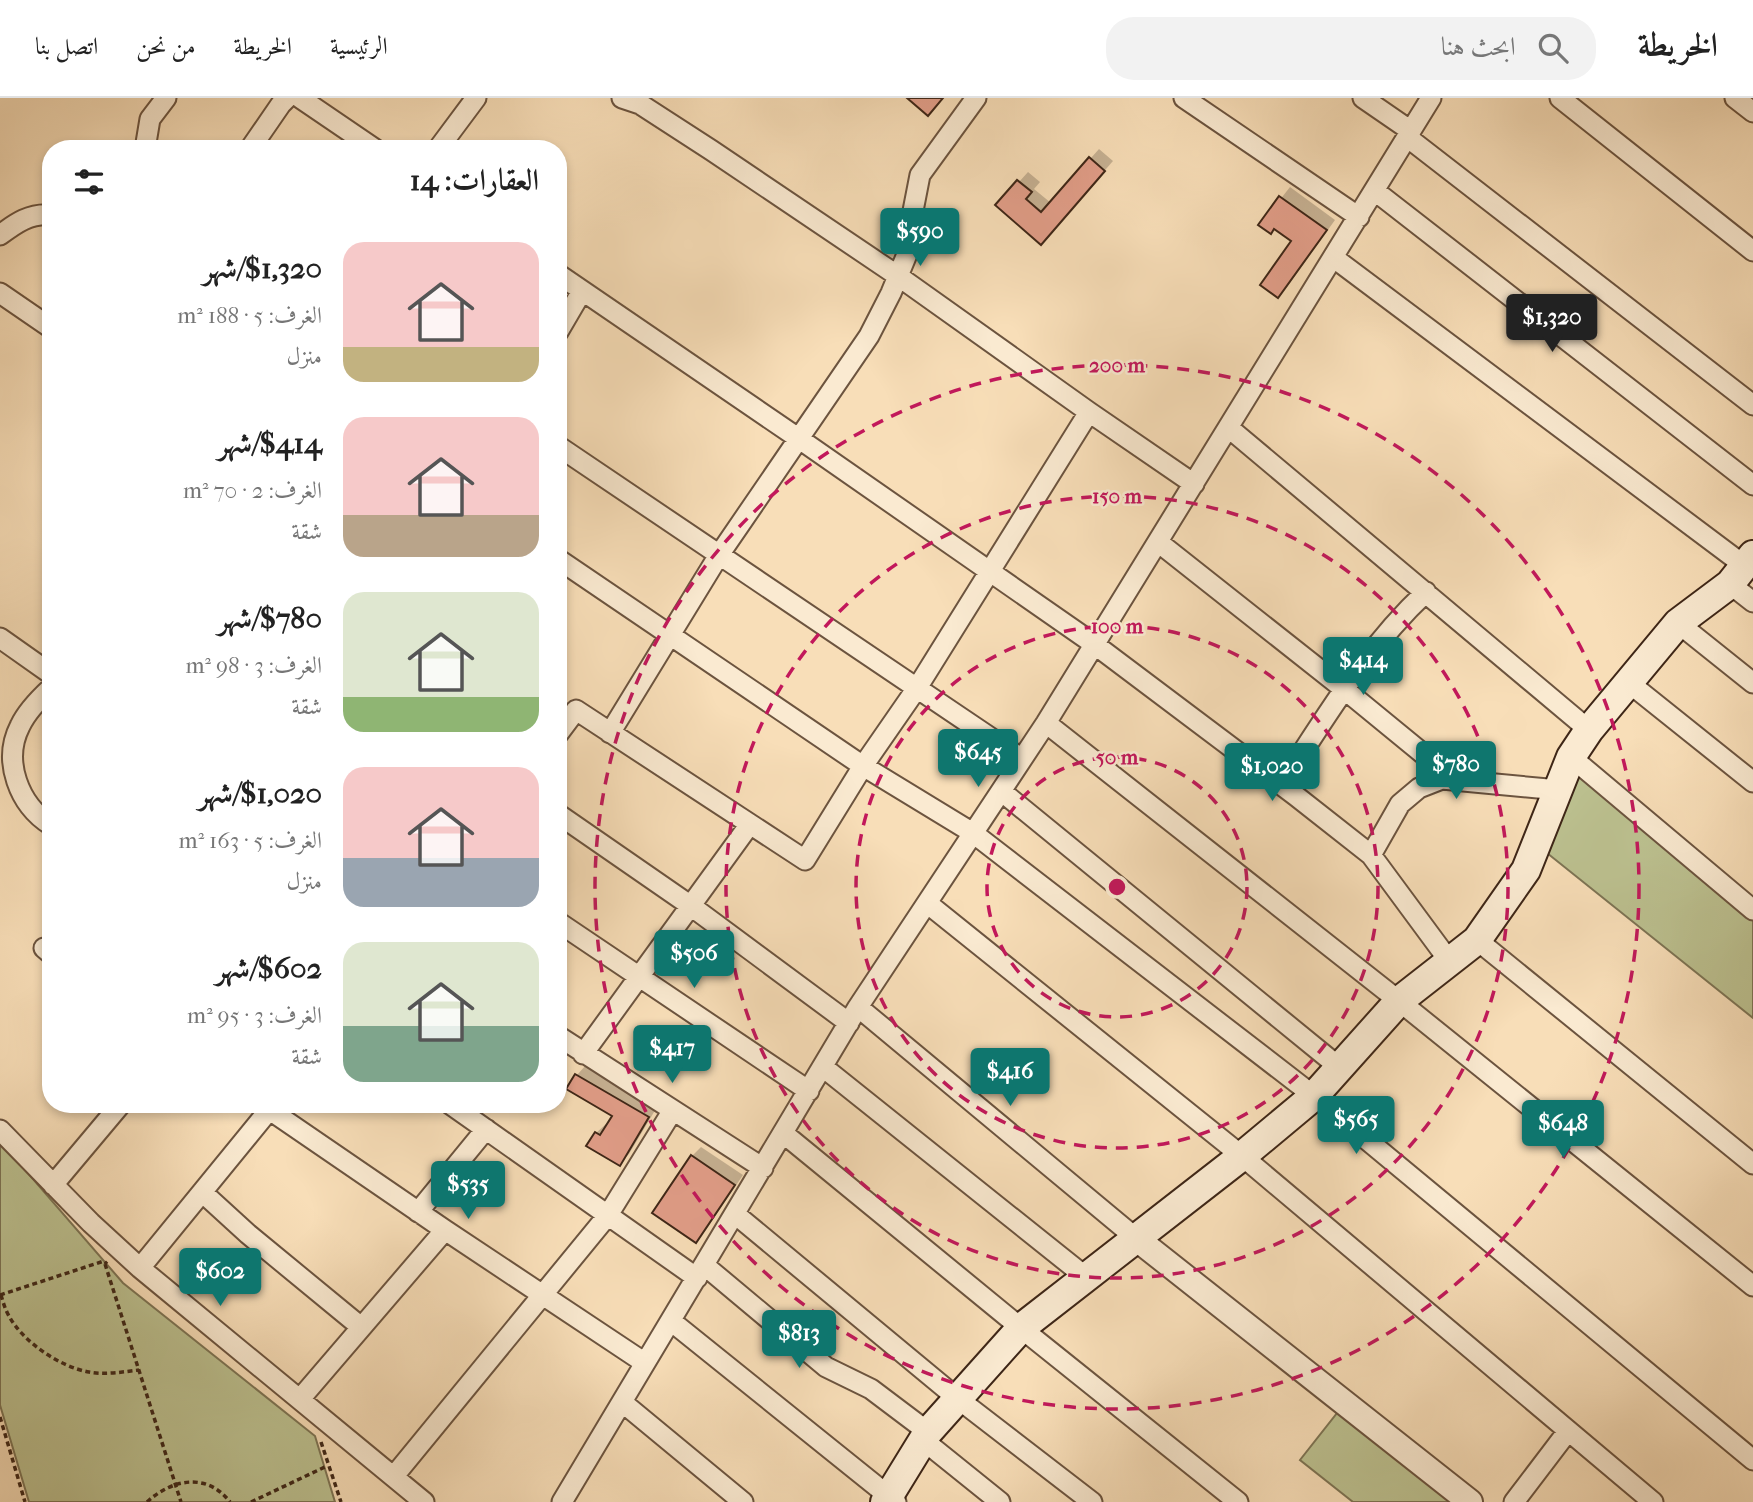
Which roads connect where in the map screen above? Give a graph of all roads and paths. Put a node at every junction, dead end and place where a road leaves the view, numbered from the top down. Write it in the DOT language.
graph roads {
  1 [pos="166,98"];
  2 [pos="287,98"];
  3 [pos="300,98"];
  4 [pos="476,98"];
  5 [pos="622,98"];
  6 [pos="976,98"];
  7 [pos="1184,98"];
  8 [pos="1363,98"];
  9 [pos="1431,98"];
  10 [pos="1560,98"];
  11 [pos="1735,98"];
  12 [pos="1753,112"];
  13 [pos="1409,134"];
  14 [pos="146,140"];
  15 [pos="256,140"];
  16 [pos="362,140"];
  17 [pos="445,140"];
  18 [pos="1375,191"];
  19 [pos="42,214"];
  20 [pos="1359,217"];
  21 [pos="0,235"];
  22 [pos="1753,251"];
  23 [pos="1334,258"];
  24 [pos="898,276"];
  25 [pos="567,280"];
  26 [pos="582,291"];
  27 [pos="0,293"];
  28 [pos="567,317"];
  29 [pos="42,322"];
  30 [pos="1753,405"];
  31 [pos="1089,412"];
  32 [pos="1229,428"];
  33 [pos="799,438"];
  34 [pos="567,452"];
  35 [pos="1194,484"];
  36 [pos="1753,485"];
  37 [pos="1158,542"];
  38 [pos="719,555"];
  39 [pos="567,565"];
  40 [pos="1743,568"];
  41 [pos="989,571"];
  42 [pos="1426,592"];
  43 [pos="1753,602"];
  44 [pos="1678,624"];
  45 [pos="671,634"];
  46 [pos="0,638"];
  47 [pos="1094,645"];
  48 [pos="42,668"];
  49 [pos="1628,682"];
  50 [pos="1753,683"];
  51 [pos="917,688"];
  52 [pos="1344,689"];
  53 [pos="42,696"];
  54 [pos="567,722"];
  55 [pos="1046,723"];
  56 [pos="1589,730"];
  57 [pos="610,733"];
  58 [pos="1571,757"];
  59 [pos="1023,759"];
  60 [pos="863,766"];
  61 [pos="1455,780"];
  62 [pos="1753,782"];
  63 [pos="1281,785"];
  64 [pos="1559,790"];
  65 [pos="1002,791"];
  66 [pos="42,817"];
  67 [pos="567,820"];
  68 [pos="750,824"];
  69 [pos="974,833"];
  70 [pos="1371,855"];
  71 [pos="927,903"];
  72 [pos="691,906"];
  73 [pos="1753,910"];
  74 [pos="567,928"];
  75 [pos="1477,940"];
  76 [pos="1450,962"];
  77 [pos="639,977"];
  78 [pos="1399,1002"];
  79 [pos="854,1015"];
  80 [pos="567,1042"];
  81 [pos="583,1054"];
  82 [pos="822,1067"];
  83 [pos="1339,1067"];
  84 [pos="808,1091"];
  85 [pos="1314,1096"];
  86 [pos="673,1110"];
  87 [pos="113,1113"];
  88 [pos="263,1113"];
  89 [pos="278,1113"];
  90 [pos="463,1113"];
  91 [pos="486,1129"];
  92 [pos="0,1130"];
  93 [pos="783,1133"];
  94 [pos="1242,1156"];
  95 [pos="1753,1164"];
  96 [pos="762,1168"];
  97 [pos="53,1185"];
  98 [pos="202,1192"];
  99 [pos="418,1212"];
  100 [pos="608,1214"];
  101 [pos="735,1214"];
  102 [pos="445,1230"];
  103 [pos="1137,1239"];
  104 [pos="111,1241"];
  105 [pos="104,1261"];
  106 [pos="140,1268"];
  107 [pos="115,1270"];
  108 [pos="700,1271"];
  109 [pos="1087,1278"];
  110 [pos="1753,1286"];
  111 [pos="0,1295"];
  112 [pos="542,1296"];
  113 [pos="671,1321"];
  114 [pos="361,1327"];
  115 [pos="1021,1328"];
  116 [pos="645,1363"];
  117 [pos="139,1370"];
  118 [pos="957,1398"];
  119 [pos="300,1399"];
  120 [pos="622,1402"];
  121 [pos="0,1417"];
  122 [pos="1568,1430"];
  123 [pos="319,1432"];
  124 [pos="926,1436"];
  125 [pos="1753,1460"];
  126 [pos="327,1466"];
  127 [pos="394,1476"];
  128 [pos="175,1484"];
  129 [pos="569,1500"];
  130 [pos="890,1500"];
  131 [pos="25,1502"];
  132 [pos="147,1502"];
  133 [pos="181,1502"];
  134 [pos="230,1502"];
  135 [pos="251,1502"];
  136 [pos="341,1502"];
  137 [pos="424,1502"];
  138 [pos="743,1502"];
  139 [pos="1000,1502"];
  140 [pos="1092,1502"];
  141 [pos="1238,1502"];
  142 [pos="1470,1502"];
  143 [pos="1514,1502"];
  144 [pos="1653,1502"];
  1 -- 14 [label="street"];
  2 -- 15 [label="street"];
  3 -- 16 [label="street"];
  4 -- 17 [label="street"];
  5 -- 24 [label="street"];
  6 -- 24 [label="street"];
  7 -- 20 [label="street"];
  8 -- 13 [label="street"];
  9 -- 13 [label="street"];
  10 -- 22 [label="street"];
  11 -- 12 [label="street"];
  13 -- 18 [label="street"];
  13 -- 30 [label="street"];
  18 -- 20 [label="street"];
  18 -- 36 [label="street"];
  19 -- 21 [label="street"];
  20 -- 23 [label="street"];
  23 -- 32 [label="street"];
  23 -- 40 [label="street"];
  24 -- 31 [label="street"];
  24 -- 33 [label="street"];
  25 -- 26 [label="street"];
  26 -- 28 [label="street"];
  26 -- 33 [label="street"];
  27 -- 29 [label="street"];
  31 -- 35 [label="street"];
  31 -- 41 [label="street"];
  32 -- 35 [label="street"];
  32 -- 42 [label="street"];
  33 -- 38 [label="street"];
  33 -- 41 [label="street"];
  34 -- 38 [label="street"];
  35 -- 37 [label="street"];
  37 -- 47 [label="street"];
  37 -- 52 [label="street"];
  38 -- 45 [label="street"];
  38 -- 51 [label="street"];
  39 -- 45 [label="street"];
  40 -- 43 [label="street"];
  40 -- 44 [label="main road"];
  41 -- 47 [label="street"];
  41 -- 51 [label="street"];
  42 -- 52 [label="street"];
  42 -- 56 [label="street"];
  44 -- 49 [label="main road"];
  44 -- 50 [label="street"];
  45 -- 57 [label="street"];
  45 -- 60 [label="street"];
  46 -- 48 [label="street"];
  47 -- 55 [label="street"];
  47 -- 63 [label="street"];
  49 -- 56 [label="main road"];
  49 -- 62 [label="street"];
  51 -- 59 [label="street"];
  51 -- 60 [label="street"];
  52 -- 61 [label="street"];
  52 -- 63 [label="street"];
  53 -- 66 [label="street"];
  54 -- 57 [label="street"];
  55 -- 59 [label="street"];
  55 -- 78 [label="street"];
  56 -- 58 [label="main road"];
  57 -- 68 [label="street"];
  58 -- 64 [label="main road"];
  58 -- 73 [label="street"];
  59 -- 65 [label="street"];
  60 -- 68 [label="street"];
  60 -- 69 [label="street"];
  61 -- 64 [label="street"];
  61 -- 70 [label="street"];
  63 -- 70 [label="street"];
  64 -- 75 [label="main road"];
  65 -- 69 [label="street"];
  65 -- 83 [label="street"];
  67 -- 72 [label="street"];
  68 -- 72 [label="street"];
  69 -- 71 [label="street"];
  69 -- 85 [label="street"];
  70 -- 76 [label="street"];
  71 -- 79 [label="street"];
  71 -- 94 [label="street"];
  72 -- 77 [label="street"];
  72 -- 79 [label="street"];
  74 -- 77 [label="street"];
  75 -- 76 [label="main road"];
  75 -- 95 [label="street"];
  76 -- 78 [label="main road"];
  77 -- 81 [label="street"];
  77 -- 84 [label="street"];
  78 -- 83 [label="main road"];
  78 -- 110 [label="street"];
  79 -- 82 [label="street"];
  79 -- 103 [label="street"];
  80 -- 81 [label="street"];
  81 -- 86 [label="street"];
  82 -- 84 [label="street"];
  82 -- 109 [label="street"];
  83 -- 85 [label="main road"];
  84 -- 93 [label="street"];
  85 -- 94 [label="main road"];
  85 -- 125 [label="street"];
  86 -- 96 [label="street"];
  86 -- 100 [label="street"];
  87 -- 97 [label="street"];
  88 -- 98 [label="street"];
  89 -- 99 [label="street"];
  90 -- 91 [label="street"];
  91 -- 99 [label="street"];
  91 -- 100 [label="street"];
  92 -- 97 [label="street"];
  93 -- 96 [label="street"];
  93 -- 115 [label="street"];
  94 -- 103 [label="main road"];
  94 -- 122 [label="street"];
  96 -- 101 [label="street"];
  97 -- 104 [label="street"];
  98 -- 106 [label="street"];
  98 -- 114 [label="street"];
  99 -- 102 [label="street"];
  100 -- 108 [label="street"];
  100 -- 112 [label="street"];
  101 -- 108 [label="street"];
  101 -- 118 [label="street"];
  102 -- 112 [label="street"];
  102 -- 114 [label="street"];
  103 -- 109 [label="main road"];
  103 -- 142 [label="street"];
  104 -- 105 [label="path"];
  104 -- 106 [label="street"];
  105 -- 107 [label="path"];
  105 -- 111 [label="path"];
  105 -- 117 [label="path"];
  106 -- 119 [label="street"];
  108 -- 113 [label="street"];
  108 -- 124 [label="street"];
  109 -- 115 [label="main road"];
  111 -- 117 [label="path"];
  112 -- 116 [label="street"];
  112 -- 127 [label="street"];
  113 -- 116 [label="street"];
  113 -- 130 [label="street"];
  114 -- 119 [label="street"];
  115 -- 118 [label="main road"];
  115 -- 141 [label="street"];
  116 -- 120 [label="street"];
  117 -- 128 [label="path"];
  118 -- 124 [label="main road"];
  118 -- 140 [label="street"];
  119 -- 127 [label="street"];
  120 -- 129 [label="street"];
  120 -- 138 [label="street"];
  121 -- 131 [label="path"];
  122 -- 143 [label="street"];
  122 -- 144 [label="street"];
  123 -- 126 [label="path"];
  124 -- 130 [label="main road"];
  124 -- 139 [label="street"];
  126 -- 135 [label="path"];
  126 -- 136 [label="path"];
  127 -- 137 [label="street"];
  128 -- 132 [label="path"];
  128 -- 133 [label="path"];
  128 -- 134 [label="path"];
}
